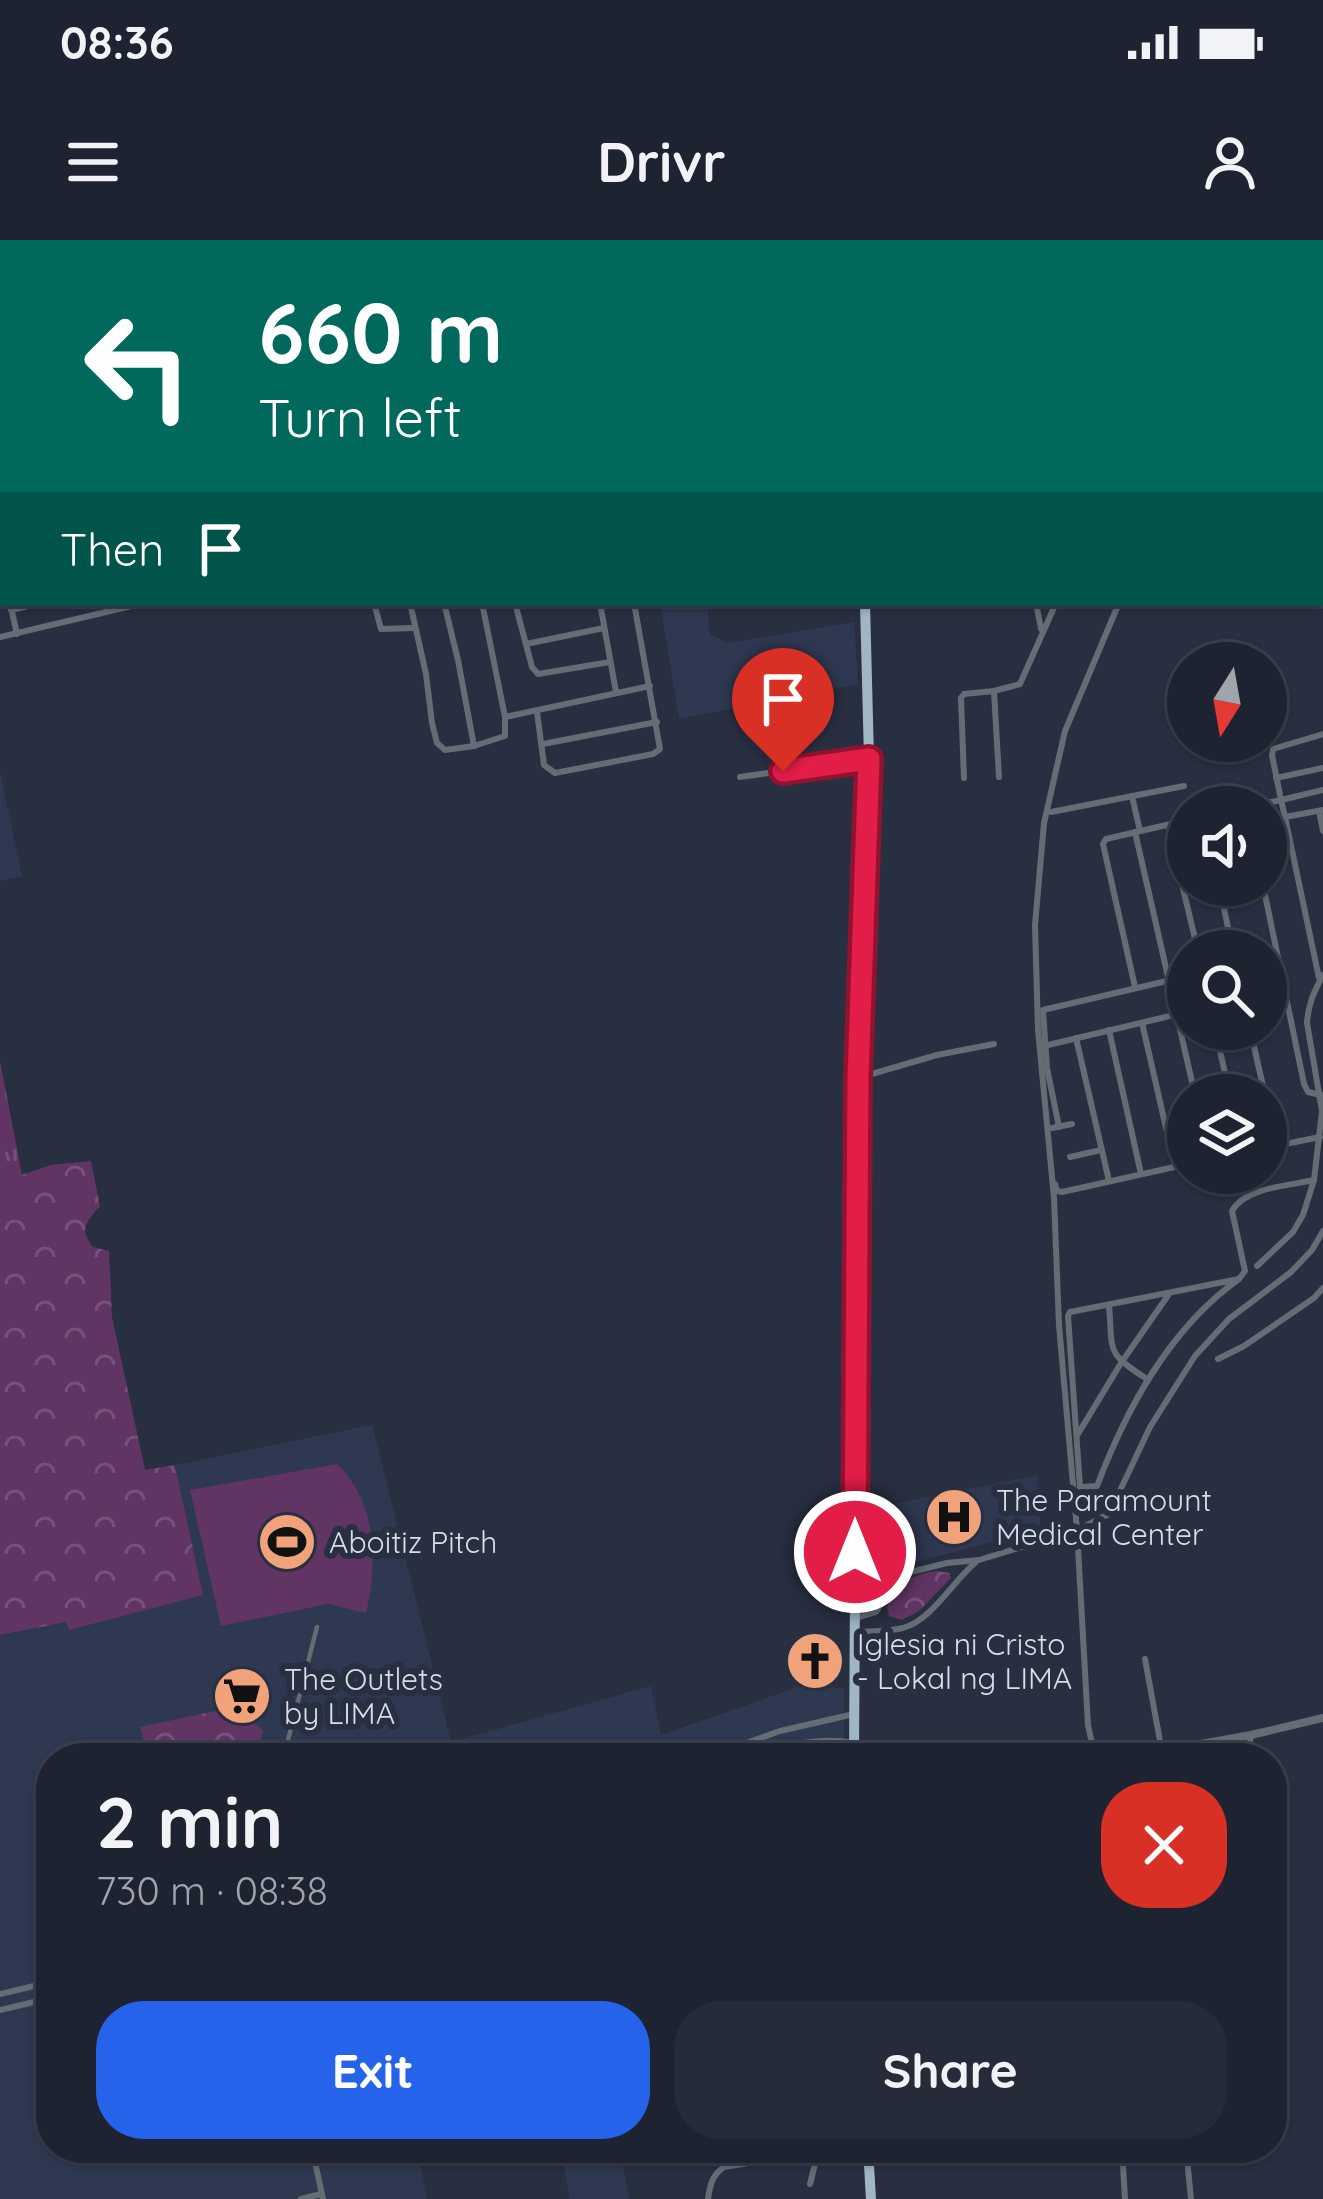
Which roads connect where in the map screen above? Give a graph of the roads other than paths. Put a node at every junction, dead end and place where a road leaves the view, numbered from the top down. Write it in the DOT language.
graph roads {
  1 [pos="132,606"];
  2 [pos="375,606"];
  3 [pos="410,606"];
  4 [pos="445,606"];
  5 [pos="483,606"];
  6 [pos="516,606"];
  7 [pos="600,606"];
  8 [pos="635,606"];
  9 [pos="866,606"];
  10 [pos="1037,606"];
  11 [pos="1055,606"];
  12 [pos="1118,606"];
  13 [pos="11,607"];
  14 [pos="414,628"];
  15 [pos="604,628"];
  16 [pos="1042,633"];
  17 [pos="16,634"];
  18 [pos="0,637"];
  19 [pos="526,644"];
  20 [pos="610,662"];
  21 [pos="650,686"];
  22 [pos="616,692"];
  23 [pos="994,692"];
  24 [pos="537,712"];
  25 [pos="505,717"];
  26 [pos="657,722"];
  27 [pos="1323,734"];
  28 [pos="542,744"];
  29 [pos="474,746"];
  30 [pos="869,759"];
  31 [pos="1323,768"];
  32 [pos="740,777"];
  33 [pos="999,777"];
  34 [pos="964,778"];
  35 [pos="1276,778"];
  36 [pos="1278,786"];
  37 [pos="1167,789"];
  38 [pos="1323,790"];
  39 [pos="1132,796"];
  40 [pos="1287,799"];
  41 [pos="1321,810"];
  42 [pos="1052,812"];
  43 [pos="1287,817"];
  44 [pos="1167,825"];
  45 [pos="1287,826"];
  46 [pos="1323,831"];
  47 [pos="1138,832"];
  48 [pos="1167,962"];
  49 [pos="1322,978"];
  50 [pos="1167,981"];
  51 [pos="1135,987"];
  52 [pos="1287,994"];
  53 [pos="1167,1017"];
  54 [pos="1142,1023"];
  55 [pos="1307,1023"];
  56 [pos="1293,1026"];
  57 [pos="1109,1030"];
  58 [pos="1076,1038"];
  59 [pos="994,1044"];
  60 [pos="1045,1046"];
  61 [pos="858,1078"];
  62 [pos="1321,1095"];
  63 [pos="1072,1124"];
  64 [pos="1167,1132"];
  65 [pos="1320,1137"];
  66 [pos="1287,1144"];
  67 [pos="1101,1150"];
  68 [pos="1070,1156"];
  69 [pos="1054,1169"];
  70 [pos="1167,1169"];
  71 [pos="1141,1174"];
  72 [pos="1314,1180"];
  73 [pos="1109,1181"];
  74 [pos="1323,1232"];
  75 [pos="1257,1266"];
  76 [pos="1239,1279"];
  77 [pos="1208,1284"];
  78 [pos="1171,1292"];
  79 [pos="1320,1294"];
  80 [pos="1215,1296"];
  81 [pos="1109,1304"];
  82 [pos="1218,1359"];
  83 [pos="1121,1363"];
  84 [pos="1148,1379"];
  85 [pos="1076,1437"];
  86 [pos="1077,1530"];
  87 [pos="979,1560"];
  88 [pos="855,1618"];
  89 [pos="317,1627"];
  90 [pos="855,1633"];
  91 [pos="1145,1659"];
  92 [pos="854,1714"];
  93 [pos="1323,1718"];
  94 [pos="1251,1735"];
  95 [pos="287,1743"];
  96 [pos="747,1743"];
  97 [pos="802,1743"];
  98 [pos="854,1743"];
  99 [pos="1092,1743"];
  100 [pos="1160,1743"];
  101 [pos="1209,1743"];
  102 [pos="1250,1743"];
  103 [pos="36,1986"];
  104 [pos="0,1994"];
  105 [pos="36,2002"];
  106 [pos="0,2010"];
  107 [pos="315,2163"];
  108 [pos="749,2163"];
  109 [pos="816,2163"];
  110 [pos="869,2163"];
  111 [pos="1123,2163"];
  112 [pos="1187,2163"];
  113 [pos="811,2184"];
  114 [pos="322,2196"];
  115 [pos="301,2199"];
  116 [pos="708,2199"];
  117 [pos="871,2199"];
  118 [pos="1125,2199"];
  119 [pos="1191,2199"];
  1 -- 17 [label="street"];
  2 -- 14 [label="street"];
  3 -- 14 [label="street"];
  4 -- 29 [label="street"];
  5 -- 25 [label="street"];
  6 -- 19 [label="street"];
  7 -- 15 [label="street"];
  8 -- 21 [label="street"];
  9 -- 30 [label="highway"];
  10 -- 16 [label="street"];
  11 -- 16 [label="street"];
  12 -- 86 [label="street"];
  13 -- 17 [label="street"];
  14 -- 29 [label="street"];
  15 -- 19 [label="street"];
  15 -- 20 [label="street"];
  16 -- 23 [label="street"];
  17 -- 18 [label="street"];
  19 -- 20 [label="street"];
  20 -- 22 [label="street"];
  21 -- 22 [label="street"];
  21 -- 26 [label="street"];
  22 -- 24 [label="street"];
  23 -- 33 [label="street"];
  23 -- 34 [label="street"];
  24 -- 25 [label="street"];
  24 -- 28 [label="street"];
  25 -- 29 [label="street"];
  26 -- 28 [label="street"];
  26 -- 28 [label="street"];
  27 -- 35 [label="street"];
  30 -- 32 [label="street"];
  30 -- 61 [label="highway"];
  31 -- 35 [label="street"];
  35 -- 36 [label="street"];
  37 -- 39 [label="street"];
  38 -- 40 [label="street"];
  39 -- 42 [label="street"];
  39 -- 47 [label="street"];
  41 -- 43 [label="street"];
  41 -- 46 [label="street"];
  44 -- 47 [label="street"];
  45 -- 49 [label="street"];
  47 -- 48 [label="street"];
  47 -- 51 [label="street"];
  49 -- 55 [label="street"];
  50 -- 51 [label="street"];
  51 -- 60 [label="street"];
  52 -- 56 [label="street"];
  53 -- 54 [label="street"];
  54 -- 57 [label="street"];
  54 -- 64 [label="street"];
  55 -- 56 [label="street"];
  55 -- 62 [label="street"];
  56 -- 62 [label="street"];
  57 -- 58 [label="street"];
  57 -- 71 [label="street"];
  58 -- 60 [label="street"];
  58 -- 67 [label="street"];
  59 -- 61 [label="street"];
  60 -- 63 [label="street"];
  61 -- 88 [label="highway"];
  62 -- 65 [label="street"];
  65 -- 66 [label="street"];
  65 -- 72 [label="street"];
  67 -- 68 [label="street"];
  67 -- 73 [label="street"];
  69 -- 73 [label="street"];
  70 -- 71 [label="street"];
  71 -- 73 [label="street"];
  72 -- 75 [label="street"];
  72 -- 76 [label="street"];
  74 -- 86 [label="street"];
  76 -- 77 [label="street"];
  76 -- 80 [label="street"];
  77 -- 78 [label="street"];
  77 -- 80 [label="street"];
  78 -- 81 [label="street"];
  78 -- 83 [label="street"];
  79 -- 82 [label="street"];
  80 -- 84 [label="street"];
  81 -- 83 [label="street"];
  81 -- 85 [label="street"];
  83 -- 84 [label="street"];
  83 -- 85 [label="street"];
  84 -- 85 [label="street"];
  86 -- 87 [label="street"];
  86 -- 99 [label="street"];
  87 -- 88 [label="street"];
  87 -- 90 [label="street"];
  88 -- 90 [label="highway"];
  89 -- 95 [label="street"];
  90 -- 92 [label="highway"];
  91 -- 100 [label="street"];
  92 -- 96 [label="street"];
  92 -- 98 [label="highway"];
  93 -- 94 [label="street"];
  94 -- 101 [label="street"];
  94 -- 102 [label="street"];
  97 -- 98 [label="street"];
  103 -- 104 [label="street"];
  105 -- 106 [label="street"];
  107 -- 114 [label="street"];
  108 -- 116 [label="street"];
  109 -- 113 [label="street"];
  110 -- 117 [label="highway"];
  111 -- 118 [label="street"];
  112 -- 119 [label="street"];
  114 -- 115 [label="street"];
}
